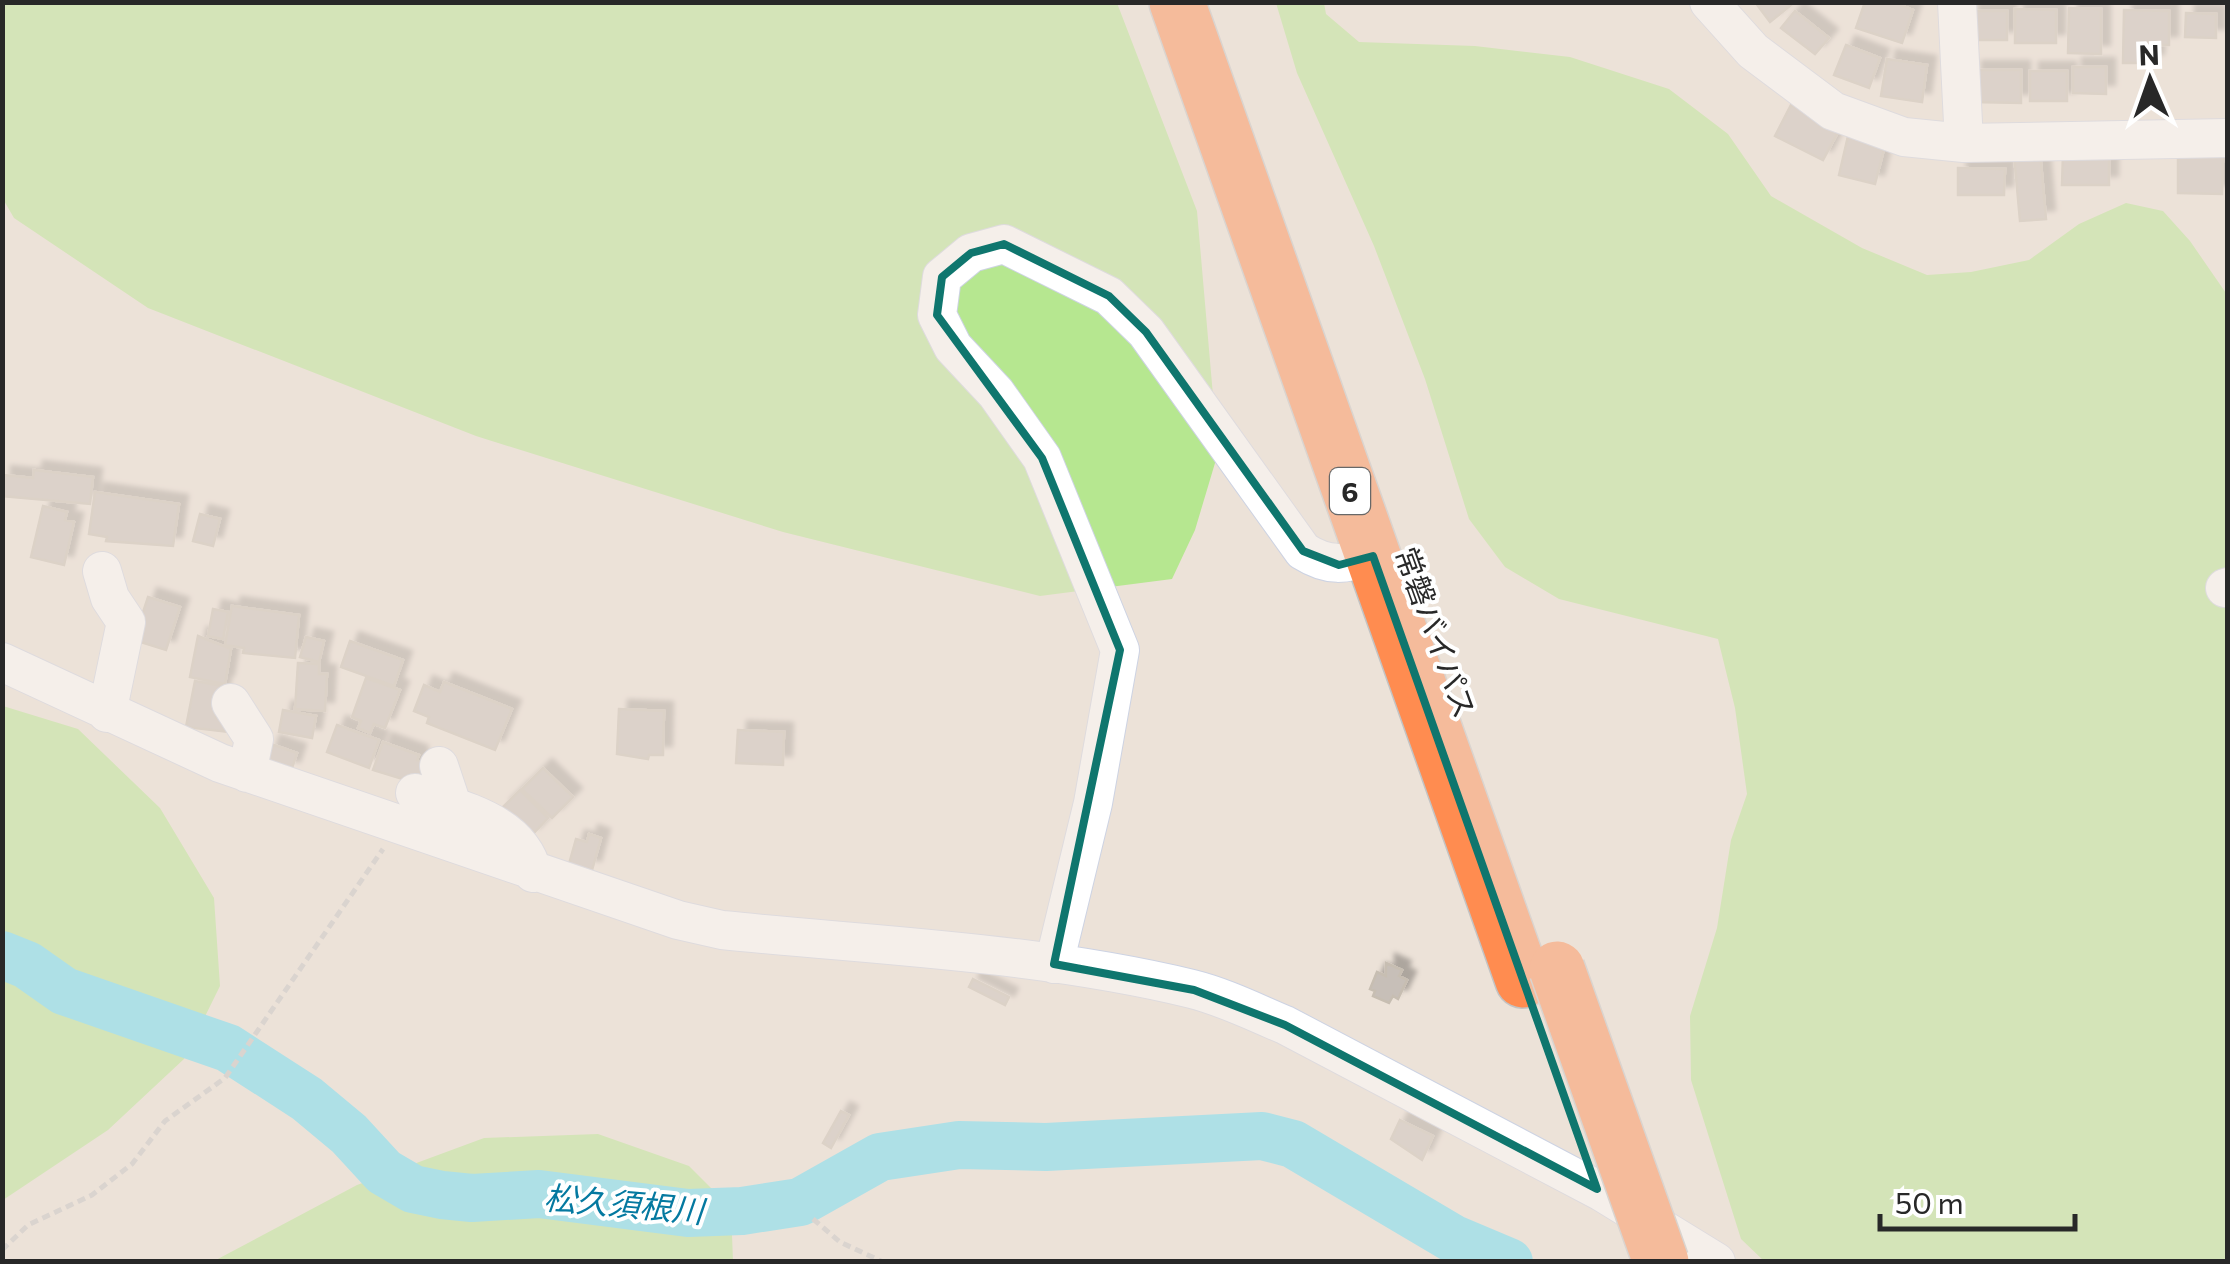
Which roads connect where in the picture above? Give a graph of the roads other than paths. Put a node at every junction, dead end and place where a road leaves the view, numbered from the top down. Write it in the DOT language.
graph roads {
  1 [pos="1177,2"];
  2 [pos="1212,2"];
  3 [pos="1710,2"];
  4 [pos="1957,2"];
  5 [pos="2228,138"];
  6 [pos="1964,142"];
  7 [pos="1373,556"];
  8 [pos="102,570"];
  9 [pos="2,662"];
  10 [pos="231,703"];
  11 [pos="107,713"];
  12 [pos="247,773"];
  13 [pos="418,795"];
  14 [pos="532,873"];
  15 [pos="1054,964"];
  16 [pos="1540,974"];
  17 [pos="1622,1262"];
  18 [pos="1661,1262"];
  19 [pos="1716,1262"];
  1 -- 7 [label="highway, 常磐バイパス / 6"];
  2 -- 16 [label="highway, 常磐バイパス / 6"];
  3 -- 6 [label="street"];
  4 -- 6 [label="street"];
  5 -- 6 [label="street"];
  7 -- 15 [label="street"];
  7 -- 16 [label="highway, 常磐バイパス / 6"];
  8 -- 11 [label="street"];
  9 -- 11 [label="street"];
  10 -- 12 [label="street"];
  11 -- 12 [label="street"];
  12 -- 13 [label="street"];
  13 -- 14 [label="street"];
  13 -- 14 [label="street"];
  14 -- 15 [label="street"];
  15 -- 19 [label="street"];
  16 -- 17 [label="highway, 常磐バイパス / 6"];
  16 -- 18 [label="highway, 常磐バイパス / 6, bridge"];
}
